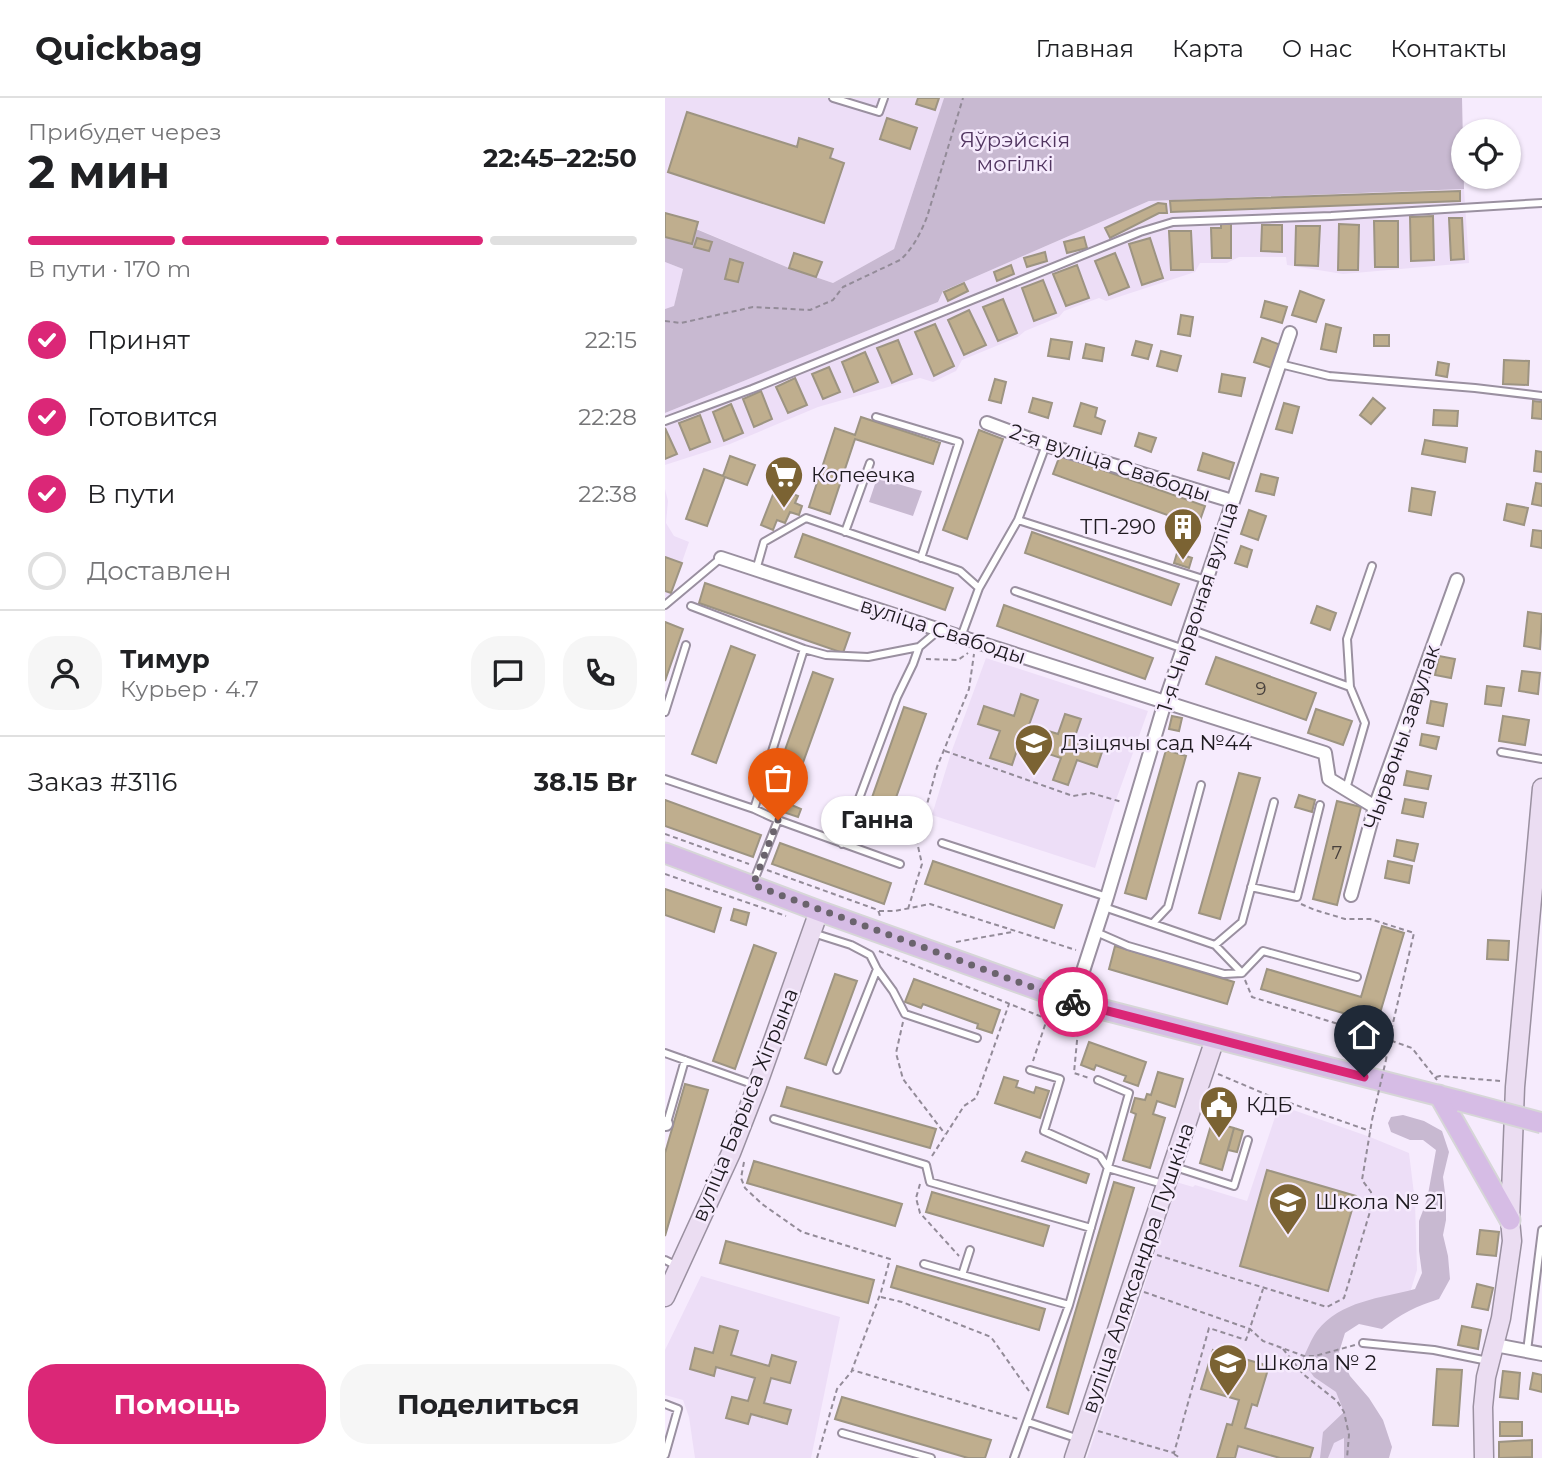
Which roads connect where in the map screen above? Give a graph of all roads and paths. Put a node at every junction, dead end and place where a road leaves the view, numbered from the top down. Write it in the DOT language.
graph roads {
  1 [pos="833,98"];
  2 [pos="884,98"];
  3 [pos="963,98"];
  4 [pos="1542,203"];
  5 [pos="665,321"];
  6 [pos="1290,334"];
  7 [pos="1280,364"];
  8 [pos="1542,396"];
  9 [pos="876,417"];
  10 [pos="665,421"];
  11 [pos="987,423"];
  12 [pos="1046,444"];
  13 [pos="870,463"];
  14 [pos="1232,502"];
  15 [pos="1018,520"];
  16 [pos="845,532"];
  17 [pos="721,558"];
  18 [pos="921,558"];
  19 [pos="1371,566"];
  20 [pos="756,570"];
  21 [pos="1457,580"];
  22 [pos="1207,581"];
  23 [pos="979,588"];
  24 [pos="1016,591"];
  25 [pos="665,605"];
  26 [pos="691,606"];
  27 [pos="940,629"];
  28 [pos="1190,629"];
  29 [pos="961,637"];
  30 [pos="686,645"];
  31 [pos="919,647"];
  32 [pos="804,649"];
  33 [pos="1184,649"];
  34 [pos="915,659"];
  35 [pos="1350,687"];
  36 [pos="1165,702"];
  37 [pos="665,712"];
  38 [pos="944,750"];
  39 [pos="1501,752"];
  40 [pos="1542,759"];
  41 [pos="665,779"];
  42 [pos="1201,785"];
  43 [pos="1542,788"];
  44 [pos="1346,789"];
  45 [pos="1124,802"];
  46 [pos="1275,802"];
  47 [pos="1319,805"];
  48 [pos="1375,807"];
  49 [pos="754,809"];
  50 [pos="778,820"];
  51 [pos="941,843"];
  52 [pos="842,844"];
  53 [pos="665,853"];
  54 [pos="900,864"];
  55 [pos="665,874"];
  56 [pos="753,885"];
  57 [pos="1251,887"];
  58 [pos="1351,895"];
  59 [pos="1297,897"];
  60 [pos="1105,902"];
  61 [pos="908,909"];
  62 [pos="819,911"];
  63 [pos="878,911"];
  64 [pos="788,917"];
  65 [pos="1153,923"];
  66 [pos="1015,931"];
  67 [pos="1095,932"];
  68 [pos="811,933"];
  69 [pos="956,942"];
  70 [pos="1215,945"];
  71 [pos="875,950"];
  72 [pos="1079,951"];
  73 [pos="877,970"];
  74 [pos="1242,973"];
  75 [pos="1357,977"];
  76 [pos="1073,1002"];
  77 [pos="1052,1003"];
  78 [pos="1009,1004"];
  79 [pos="905,1014"];
  80 [pos="1047,1019"];
  81 [pos="977,1038"];
  82 [pos="1215,1039"];
  83 [pos="1389,1040"];
  84 [pos="665,1053"];
  85 [pos="685,1060"];
  86 [pos="837,1070"];
  87 [pos="1031,1070"];
  88 [pos="1432,1074"];
  89 [pos="1225,1079"];
  90 [pos="1098,1080"];
  91 [pos="1506,1081"];
  92 [pos="757,1086"];
  93 [pos="1437,1087"];
  94 [pos="774,1119"];
  95 [pos="1542,1123"];
  96 [pos="665,1125"];
  97 [pos="1371,1131"];
  98 [pos="946,1134"];
  99 [pos="1248,1140"];
  100 [pos="744,1155"];
  101 [pos="926,1165"];
  102 [pos="1172,1166"];
  103 [pos="1108,1168"];
  104 [pos="1165,1185"];
  105 [pos="1510,1220"];
  106 [pos="1091,1228"];
  107 [pos="1542,1230"];
  108 [pos="970,1250"];
  109 [pos="1156,1254"];
  110 [pos="672,1263"];
  111 [pos="924,1264"];
  112 [pos="966,1264"];
  113 [pos="962,1275"];
  114 [pos="1263,1288"];
  115 [pos="1140,1291"];
  116 [pos="665,1297"];
  117 [pos="879,1297"];
  118 [pos="1069,1305"];
  119 [pos="1250,1329"];
  120 [pos="1363,1343"];
  121 [pos="1282,1348"];
  122 [pos="1527,1351"];
  123 [pos="1493,1354"];
  124 [pos="1542,1354"];
  125 [pos="852,1370"];
  126 [pos="1035,1401"];
  127 [pos="665,1404"];
  128 [pos="1028,1422"];
  129 [pos="1097,1430"];
  130 [pos="842,1433"];
  131 [pos="1080,1439"];
  132 [pos="1174,1453"];
  133 [pos="665,1455"];
  134 [pos="817,1458"];
  135 [pos="930,1458"];
  136 [pos="1014,1458"];
  137 [pos="1074,1458"];
  138 [pos="1181,1458"];
  139 [pos="1347,1458"];
  140 [pos="1484,1458"];
  1 -- 2 [label="lane"];
  3 -- 5 [label="path"];
  4 -- 10 [label="lane"];
  6 -- 7 [label="street, 1-я Чырвоная вуліца"];
  7 -- 8 [label="lane"];
  7 -- 14 [label="street, 1-я Чырвоная вуліца"];
  9 -- 18 [label="lane"];
  11 -- 12 [label="street, 2-я вуліца Свабоды"];
  12 -- 14 [label="street, 2-я вуліца Свабоды"];
  12 -- 15 [label="lane"];
  13 -- 16 [label="lane"];
  14 -- 22 [label="street, 1-я Чырвоная вуліца"];
  15 -- 22 [label="lane"];
  15 -- 23 [label="lane"];
  16 -- 18 [label="lane"];
  16 -- 20 [label="lane"];
  17 -- 20 [label="street, вуліца Свабоды"];
  17 -- 25 [label="lane"];
  18 -- 23 [label="lane"];
  19 -- 35 [label="lane"];
  20 -- 27 [label="street, вуліца Свабоды"];
  21 -- 48 [label="street, Чырвоны завулак"];
  22 -- 28 [label="street, 1-я Чырвоная вуліца"];
  23 -- 29 [label="lane"];
  24 -- 33 [label="lane"];
  26 -- 32 [label="lane"];
  27 -- 29 [label="street, вуліца Свабоды"];
  27 -- 31 [label="lane"];
  28 -- 33 [label="street, 1-я Чырвоная вуліца"];
  28 -- 35 [label="lane"];
  29 -- 36 [label="street, вуліца Свабоды"];
  30 -- 37 [label="lane"];
  31 -- 32 [label="lane"];
  31 -- 34 [label="lane"];
  32 -- 49 [label="lane"];
  33 -- 36 [label="street, 1-я Чырвоная вуліца"];
  34 -- 38 [label="path"];
  34 -- 52 [label="lane"];
  35 -- 44 [label="lane"];
  36 -- 44 [label="street, вуліца Свабоды"];
  36 -- 60 [label="street, 1-я Чырвоная вуліца"];
  38 -- 45 [label="path"];
  38 -- 61 [label="path"];
  39 -- 40 [label="lane"];
  41 -- 49 [label="lane"];
  42 -- 65 [label="lane"];
  43 -- 105 [label="street"];
  44 -- 48 [label="street"];
  46 -- 57 [label="lane"];
  47 -- 59 [label="lane"];
  48 -- 58 [label="street, Чырвоны завулак"];
  49 -- 50 [label="lane"];
  50 -- 52 [label="lane"];
  50 -- 56 [label="lane"];
  51 -- 60 [label="lane"];
  52 -- 54 [label="lane"];
  53 -- 56 [label="main road"];
  55 -- 64 [label="path"];
  56 -- 62 [label="main road"];
  57 -- 59 [label="lane"];
  57 -- 70 [label="lane"];
  59 -- 83 [label="path"];
  60 -- 65 [label="lane"];
  60 -- 67 [label="street, 1-я Чырвоная вуліца"];
  61 -- 63 [label="path"];
  61 -- 66 [label="path"];
  62 -- 68 [label="street, вуліца Барыса Хігрына"];
  62 -- 76 [label="main road"];
  65 -- 70 [label="lane"];
  66 -- 69 [label="path"];
  66 -- 72 [label="path"];
  67 -- 74 [label="lane"];
  67 -- 76 [label="street, 1-я Чырвоная вуліца"];
  68 -- 73 [label="lane"];
  68 -- 92 [label="street, вуліца Барыса Хігрына"];
  70 -- 74 [label="lane"];
  71 -- 78 [label="path"];
  73 -- 79 [label="lane"];
  73 -- 86 [label="lane"];
  74 -- 75 [label="lane"];
  74 -- 83 [label="path"];
  76 -- 82 [label="main road"];
  77 -- 80 [label="path"];
  78 -- 80 [label="path"];
  78 -- 98 [label="path"];
  79 -- 81 [label="lane"];
  79 -- 98 [label="path"];
  80 -- 87 [label="path"];
  80 -- 90 [label="path"];
  82 -- 93 [label="main road"];
  82 -- 102 [label="street, вуліца Аляксандра Пушкіна"];
  83 -- 88 [label="path"];
  83 -- 97 [label="path, bridge"];
  84 -- 85 [label="lane"];
  85 -- 92 [label="lane"];
  85 -- 96 [label="lane"];
  87 -- 103 [label="lane"];
  89 -- 97 [label="path"];
  90 -- 103 [label="lane"];
  91 -- 93 [label="path"];
  92 -- 110 [label="street, вуліца Барыса Хігрына"];
  93 -- 95 [label="main road, bridge"];
  93 -- 105 [label="main road"];
  94 -- 101 [label="lane"];
  97 -- 114 [label="path"];
  98 -- 101 [label="path"];
  99 -- 102 [label="lane"];
  100 -- 117 [label="path"];
  101 -- 106 [label="lane"];
  101 -- 112 [label="path"];
  102 -- 104 [label="street, вуліца Аляксандра Пушкіна"];
  103 -- 104 [label="lane"];
  103 -- 106 [label="lane"];
  104 -- 131 [label="street, вуліца Аляксандра Пушкіна"];
  105 -- 123 [label="street"];
  106 -- 118 [label="lane"];
  107 -- 122 [label="lane"];
  108 -- 112 [label="lane"];
  109 -- 114 [label="path"];
  110 -- 116 [label="street, вуліца Барыса Хігрына"];
  111 -- 113 [label="lane"];
  112 -- 113 [label="lane"];
  113 -- 118 [label="lane"];
  114 -- 119 [label="path"];
  115 -- 119 [label="path"];
  117 -- 125 [label="path"];
  117 -- 126 [label="path"];
  118 -- 126 [label="lane"];
  119 -- 121 [label="path"];
  119 -- 132 [label="path"];
  120 -- 121 [label="path"];
  120 -- 123 [label="lane"];
  121 -- 139 [label="path"];
  122 -- 123 [label="street"];
  122 -- 124 [label="street"];
  123 -- 140 [label="street"];
  125 -- 128 [label="path"];
  125 -- 134 [label="path"];
  126 -- 128 [label="lane"];
  127 -- 133 [label="lane"];
  128 -- 131 [label="lane"];
  128 -- 136 [label="lane"];
  129 -- 132 [label="path"];
  130 -- 135 [label="lane"];
  131 -- 137 [label="street, вуліца Аляксандра Пушкіна"];
  132 -- 138 [label="path"];
}
